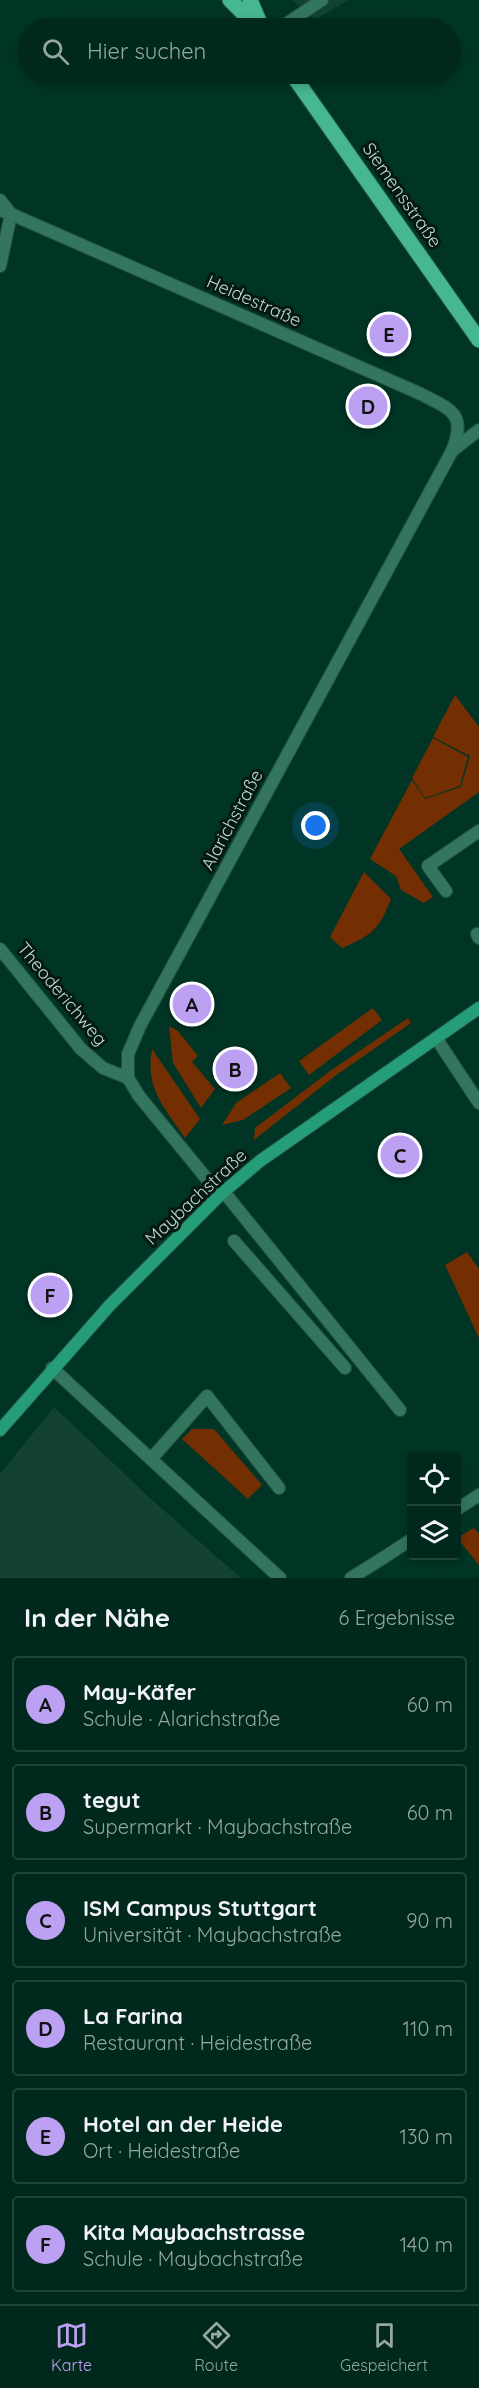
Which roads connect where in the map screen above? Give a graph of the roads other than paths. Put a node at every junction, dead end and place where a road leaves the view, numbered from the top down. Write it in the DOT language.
graph roads {
  1 [pos="230,0"];
  2 [pos="250,0"];
  3 [pos="322,0"];
  4 [pos="248,18"];
  5 [pos="258,18"];
  6 [pos="295,18"];
  7 [pos="299,84"];
  8 [pos="0,200"];
  9 [pos="6,212"];
  10 [pos="0,266"];
  11 [pos="479,340"];
  12 [pos="479,430"];
  13 [pos="452,451"];
  14 [pos="479,831"];
  15 [pos="446,891"];
  16 [pos="0,949"];
  17 [pos="479,1008"];
  18 [pos="436,1038"];
  19 [pos="128,1078"];
  20 [pos="479,1102"];
  21 [pos="222,1193"];
  22 [pos="234,1241"];
  23 [pos="52,1368"];
  24 [pos="345,1368"];
  25 [pos="400,1410"];
  26 [pos="0,1430"];
  27 [pos="151,1459"];
  28 [pos="279,1488"];
  29 [pos="479,1496"];
  30 [pos="461,1507"];
  31 [pos="407,1542"];
  32 [pos="280,1578"];
  33 [pos="351,1578"];
  1 -- 4 [label="main road"];
  2 -- 5 [label="main road"];
  3 -- 6 [label="street"];
  7 -- 11 [label="main road, Siemensstraße"];
  8 -- 9 [label="street"];
  9 -- 10 [label="street"];
  9 -- 13 [label="street, Heidestraße"];
  12 -- 13 [label="street"];
  13 -- 19 [label="street, Alarichstraße"];
  14 -- 15 [label="street"];
  16 -- 19 [label="street, Theoderichweg"];
  17 -- 18 [label="main road, Maybachstraße"];
  18 -- 20 [label="street"];
  18 -- 21 [label="main road, Maybachstraße"];
  19 -- 21 [label="street"];
  21 -- 23 [label="main road, Maybachstraße"];
  21 -- 25 [label="street"];
  22 -- 24 [label="street"];
  23 -- 26 [label="main road, Maybachstraße"];
  23 -- 27 [label="street"];
  27 -- 28 [label="street"];
  27 -- 32 [label="street"];
  29 -- 30 [label="street"];
  31 -- 33 [label="street"];
}
